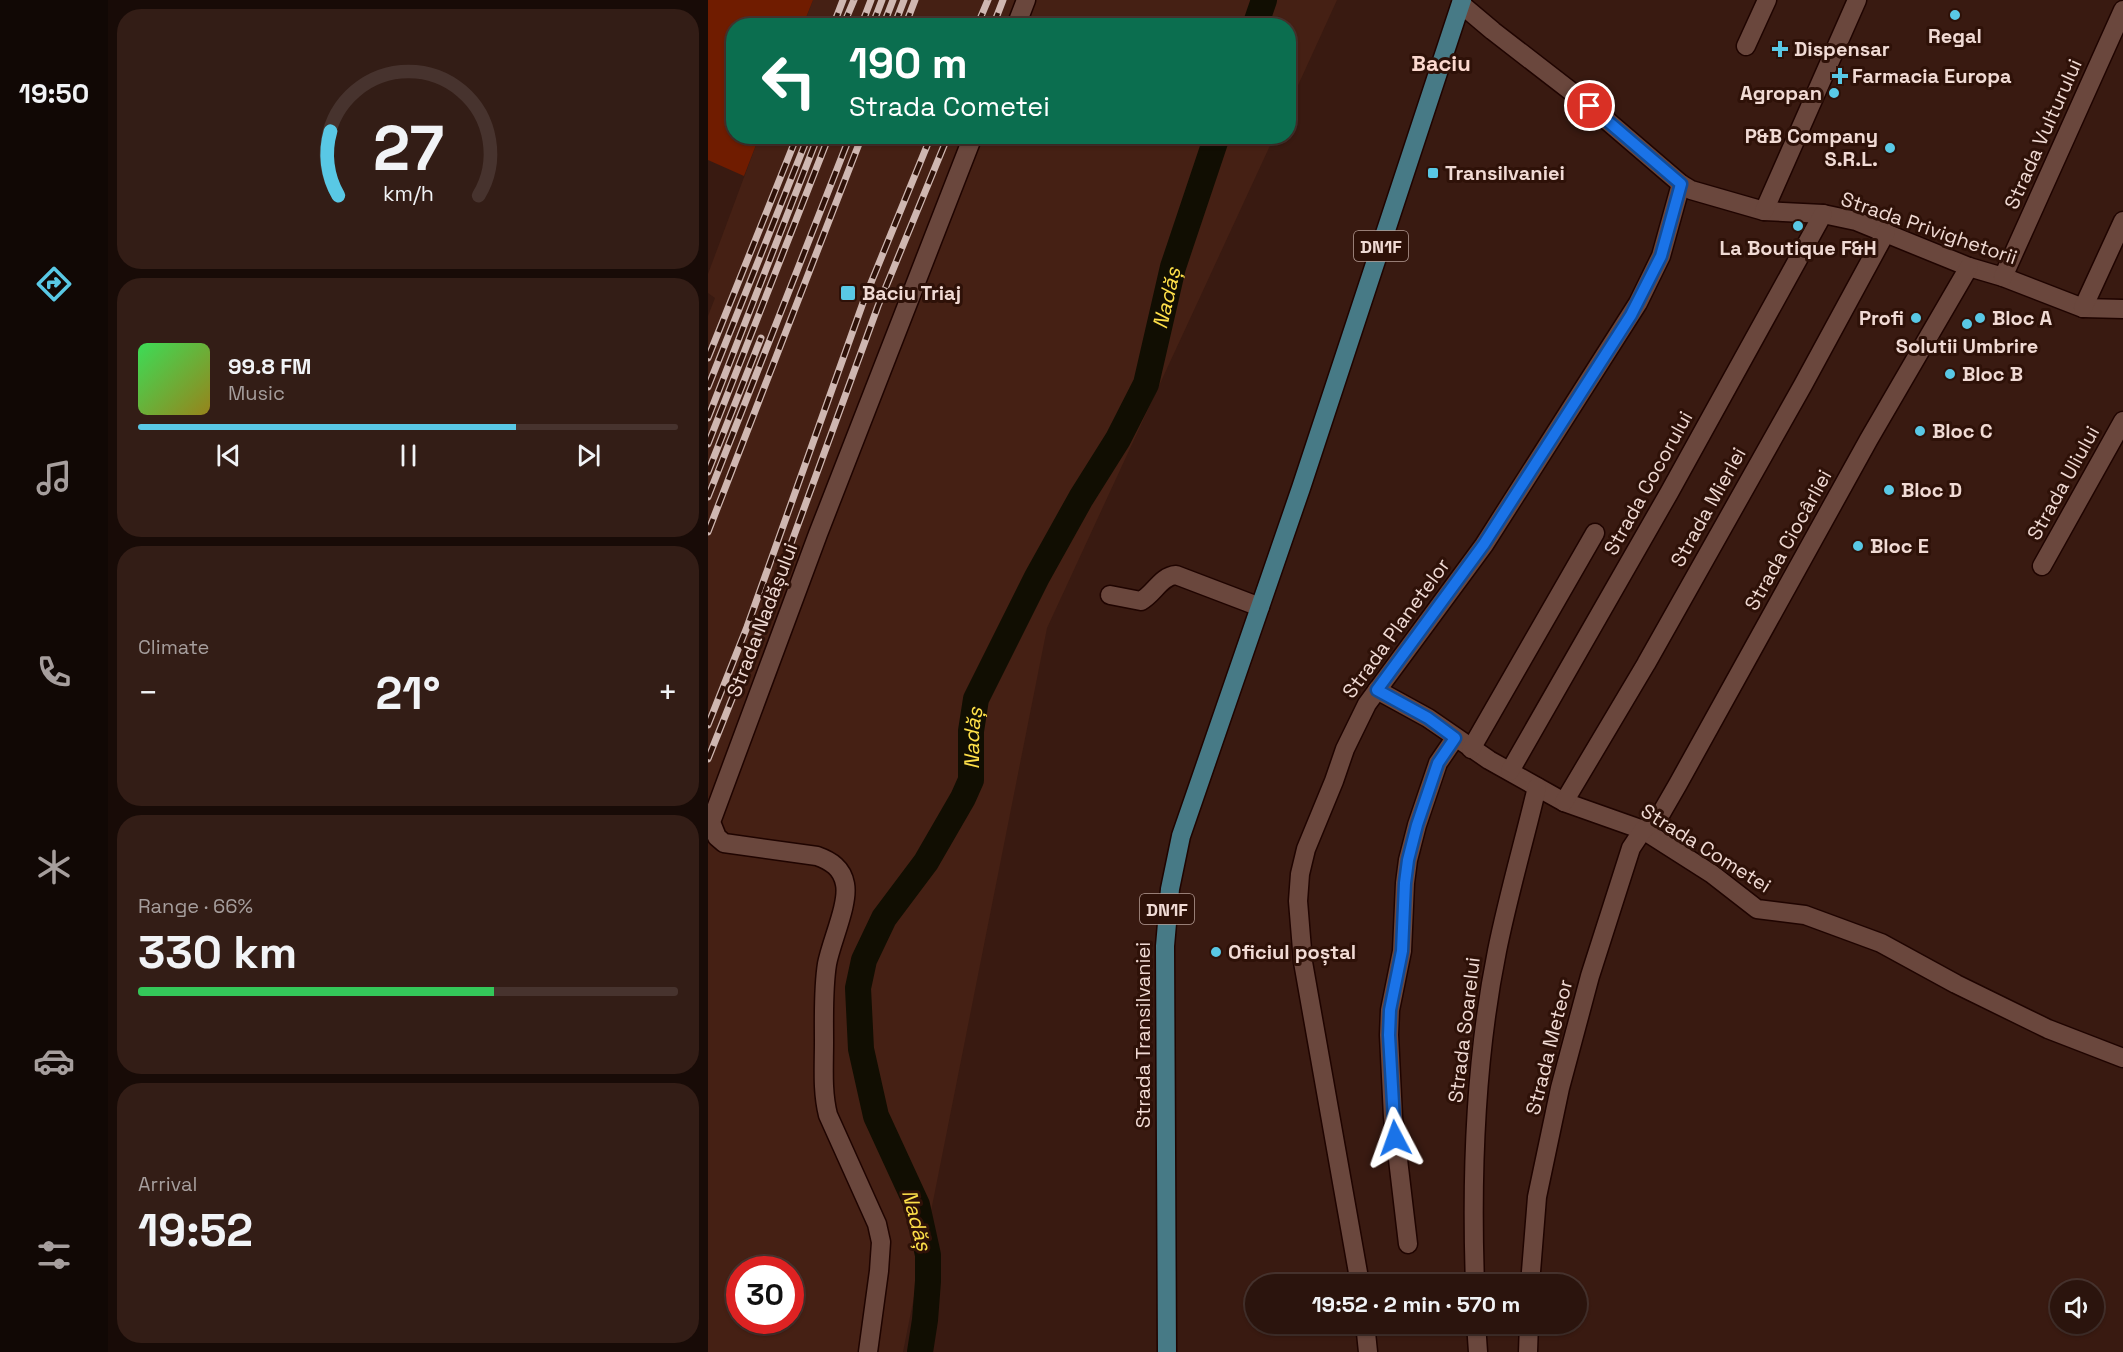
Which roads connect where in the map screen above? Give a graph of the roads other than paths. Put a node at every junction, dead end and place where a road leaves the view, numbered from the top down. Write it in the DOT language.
graph roads {
  1 [pos="1026,0"];
  2 [pos="1767,0"];
  3 [pos="1857,0"];
  4 [pos="1461,2"];
  5 [pos="2123,10"];
  6 [pos="1020,18"];
  7 [pos="1746,46"];
  8 [pos="970,144"];
  9 [pos="1681,184"];
  10 [pos="1764,211"];
  11 [pos="1823,214"];
  12 [pos="2123,221"];
  13 [pos="1886,232"];
  14 [pos="1969,267"];
  15 [pos="2003,277"];
  16 [pos="2083,308"];
  17 [pos="2123,309"];
  18 [pos="2123,421"];
  19 [pos="1595,533"];
  20 [pos="2042,566"];
  21 [pos="1110,595"];
  22 [pos="1260,607"];
  23 [pos="1377,690"];
  24 [pos="1455,738"];
  25 [pos="1472,749"];
  26 [pos="1510,771"];
  27 [pos="1537,787"];
  28 [pos="1564,802"];
  29 [pos="1643,830"];
  30 [pos="2123,1058"];
  31 [pos="1408,1244"];
  32 [pos="1358,1274"];
  33 [pos="1475,1274"];
  34 [pos="1531,1274"];
  35 [pos="1366,1334"];
  36 [pos="1477,1334"];
  37 [pos="1529,1334"];
  38 [pos="868,1352"];
  39 [pos="1167,1352"];
  40 [pos="1368,1352"];
  41 [pos="1478,1352"];
  42 [pos="1528,1352"];
  1 -- 6 [label="street"];
  2 -- 7 [label="street"];
  3 -- 10 [label="street"];
  4 -- 9 [label="street, Strada Privighetorii"];
  4 -- 22 [label="main road, Strada Transilvaniei / DN1F"];
  5 -- 15 [label="street, Strada Vulturului"];
  8 -- 38 [label="street, Strada Nadășului"];
  9 -- 10 [label="street, Strada Privighetorii"];
  9 -- 23 [label="street, Strada Planetelor"];
  10 -- 11 [label="street, Strada Privighetorii"];
  11 -- 13 [label="street, Strada Privighetorii"];
  11 -- 26 [label="street, Strada Cocorului"];
  12 -- 16 [label="street"];
  13 -- 14 [label="street, Strada Privighetorii"];
  13 -- 28 [label="street, Strada Mierlei"];
  14 -- 15 [label="street, Strada Privighetorii"];
  14 -- 29 [label="street, Strada Ciocârliei"];
  15 -- 16 [label="street, Strada Privighetorii"];
  16 -- 17 [label="street, Strada Privighetorii"];
  18 -- 20 [label="street, Strada Uliului"];
  19 -- 25 [label="street, Strada Cocorului"];
  21 -- 22 [label="street"];
  22 -- 39 [label="main road, Strada Transilvaniei / DN1F"];
  23 -- 24 [label="street, Strada Cometei"];
  23 -- 32 [label="street, Strada Planetelor"];
  24 -- 25 [label="street, Strada Cometei"];
  24 -- 31 [label="street"];
  25 -- 26 [label="street, Strada Cometei"];
  26 -- 27 [label="street, Strada Cometei"];
  27 -- 28 [label="street, Strada Cometei"];
  27 -- 33 [label="street, Strada Soarelui"];
  28 -- 29 [label="street, Strada Cometei"];
  29 -- 30 [label="street, Strada Cometei"];
  29 -- 34 [label="street, Strada Meteor"];
  35 -- 40 [label="street"];
  36 -- 41 [label="street"];
  37 -- 42 [label="street"];
}
